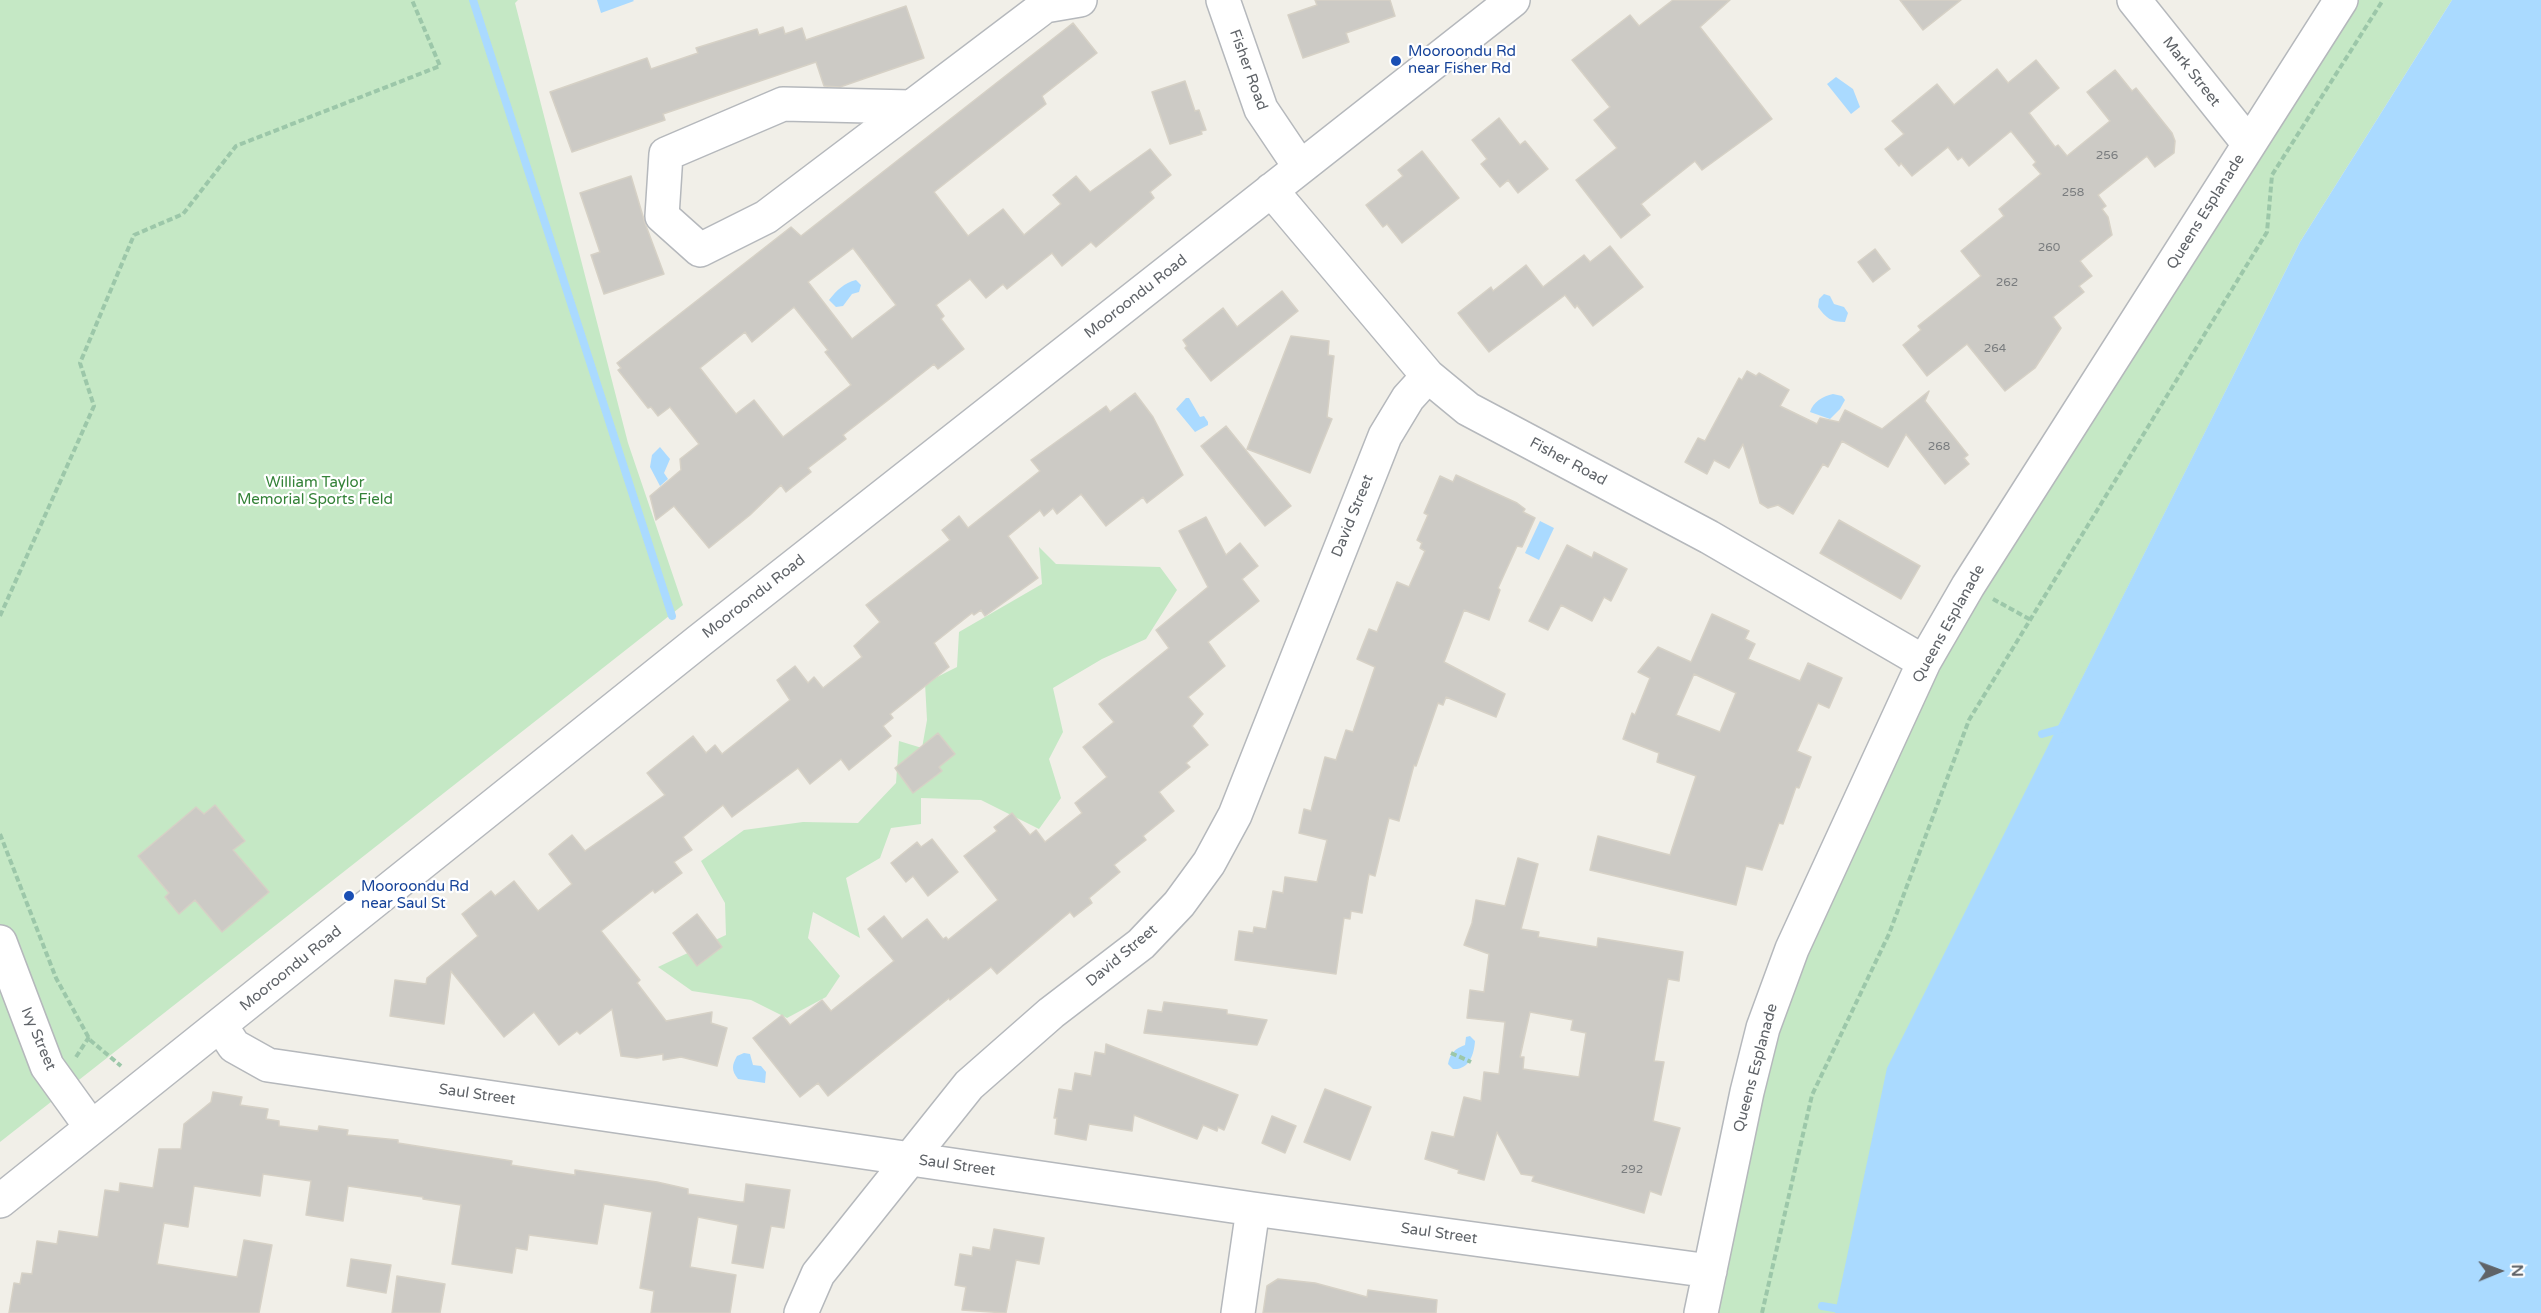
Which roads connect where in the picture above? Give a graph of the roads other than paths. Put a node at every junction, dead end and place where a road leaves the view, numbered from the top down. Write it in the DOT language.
graph roads {
  1 [pos="1080,0"];
  2 [pos="1223,0"];
  3 [pos="1513,0"];
  4 [pos="2134,0"];
  5 [pos="2341,0"];
  6 [pos="911,107"];
  7 [pos="2249,144"];
  8 [pos="1300,167"];
  9 [pos="1271,190"];
  10 [pos="1428,376"];
  11 [pos="1924,662"];
  12 [pos="0,942"];
  13 [pos="221,1026"];
  14 [pos="91,1127"];
  15 [pos="909,1159"];
  16 [pos="0,1201"];
  17 [pos="1253,1209"];
  18 [pos="1710,1271"];
  19 [pos="801,1313"];
  20 [pos="1238,1313"];
  21 [pos="1701,1313"];
  1 -- 6 [label="street"];
  2 -- 8 [label="street, Fisher Road"];
  3 -- 8 [label="street, Mooroondu Road"];
  4 -- 7 [label="street, Mark Street"];
  5 -- 7 [label="street, Queens Esplanade"];
  6 -- 6 [label="street"];
  7 -- 11 [label="street, Queens Esplanade"];
  8 -- 9 [label="street, Mooroondu Road"];
  9 -- 10 [label="street, Fisher Road"];
  9 -- 13 [label="street, Mooroondu Road"];
  10 -- 11 [label="street, Fisher Road"];
  10 -- 15 [label="street, David Street"];
  11 -- 18 [label="street, Queens Esplanade"];
  12 -- 14 [label="street, Ivy Street"];
  13 -- 14 [label="street, Mooroondu Road"];
  13 -- 15 [label="street, Saul Street"];
  14 -- 16 [label="street, Mooroondu Road"];
  15 -- 17 [label="street, Saul Street"];
  15 -- 19 [label="street, David Street"];
  17 -- 18 [label="street, Saul Street"];
  17 -- 20 [label="street"];
  18 -- 21 [label="street, Queens Esplanade"];
}
